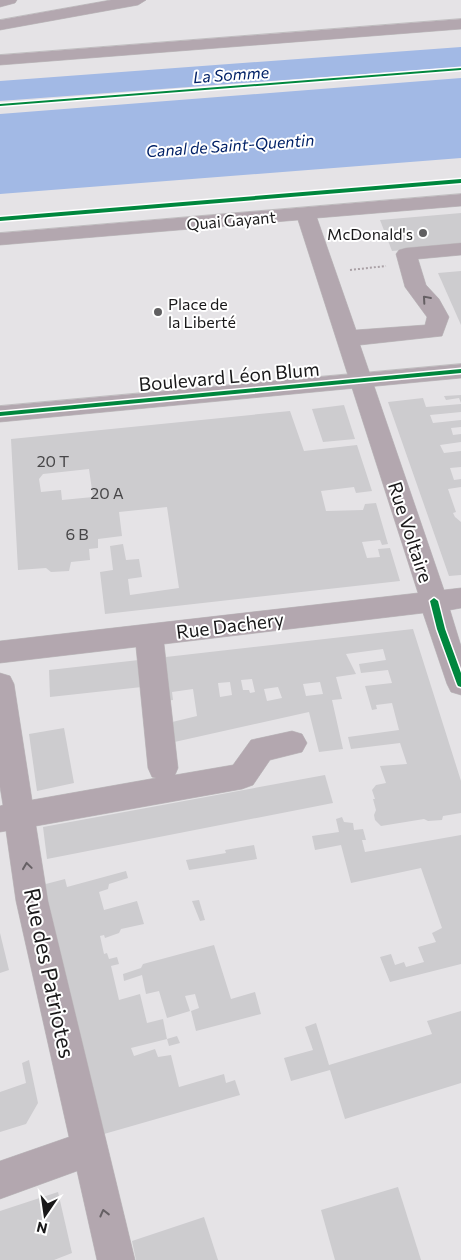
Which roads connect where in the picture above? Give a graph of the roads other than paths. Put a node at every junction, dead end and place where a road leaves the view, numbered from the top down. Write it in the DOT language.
graph roads {
  1 [pos="8,0"];
  2 [pos="138,0"];
  3 [pos="0,2"];
  4 [pos="461,24"];
  5 [pos="0,25"];
  6 [pos="0,60"];
  7 [pos="461,200"];
  8 [pos="306,214"];
  9 [pos="0,239"];
  10 [pos="461,249"];
  11 [pos="347,337"];
  12 [pos="461,371"];
  13 [pos="361,380"];
  14 [pos="0,414"];
  15 [pos="461,598"];
  16 [pos="434,601"];
  17 [pos="149,635"];
  18 [pos="0,652"];
  19 [pos="0,684"];
  20 [pos="461,684"];
  21 [pos="292,743"];
  22 [pos="163,768"];
  23 [pos="10,817"];
  24 [pos="88,1148"];
  25 [pos="0,1180"];
  26 [pos="116,1260"];
  1 -- 3 [label="street"];
  2 -- 5 [label="street"];
  4 -- 6 [label="street"];
  7 -- 8 [label="street, Quai Gayant"];
  8 -- 9 [label="street, Quai Gayant"];
  8 -- 11 [label="street"];
  11 -- 10 [label="street, one-way"];
  11 -- 13 [label="street"];
  12 -- 13 [label="main road, Boulevard Léon Blum"];
  13 -- 14 [label="main road, Boulevard Léon Blum"];
  13 -- 16 [label="street, Rue Voltaire"];
  15 -- 16 [label="street, Rue Dachery"];
  16 -- 17 [label="street, Rue Dachery"];
  16 -- 20 [label="street, Rue Voltaire"];
  17 -- 18 [label="street, Rue Dachery"];
  17 -- 22 [label="street"];
  19 -- 23 [label="street, Rue des Patriotes"];
  21 -- 23 [label="street"];
  24 -- 23 [label="street, Rue des Patriotes, one-way"];
  24 -- 25 [label="street"];
  26 -- 24 [label="street, Rue des Patriotes, one-way"];
}
